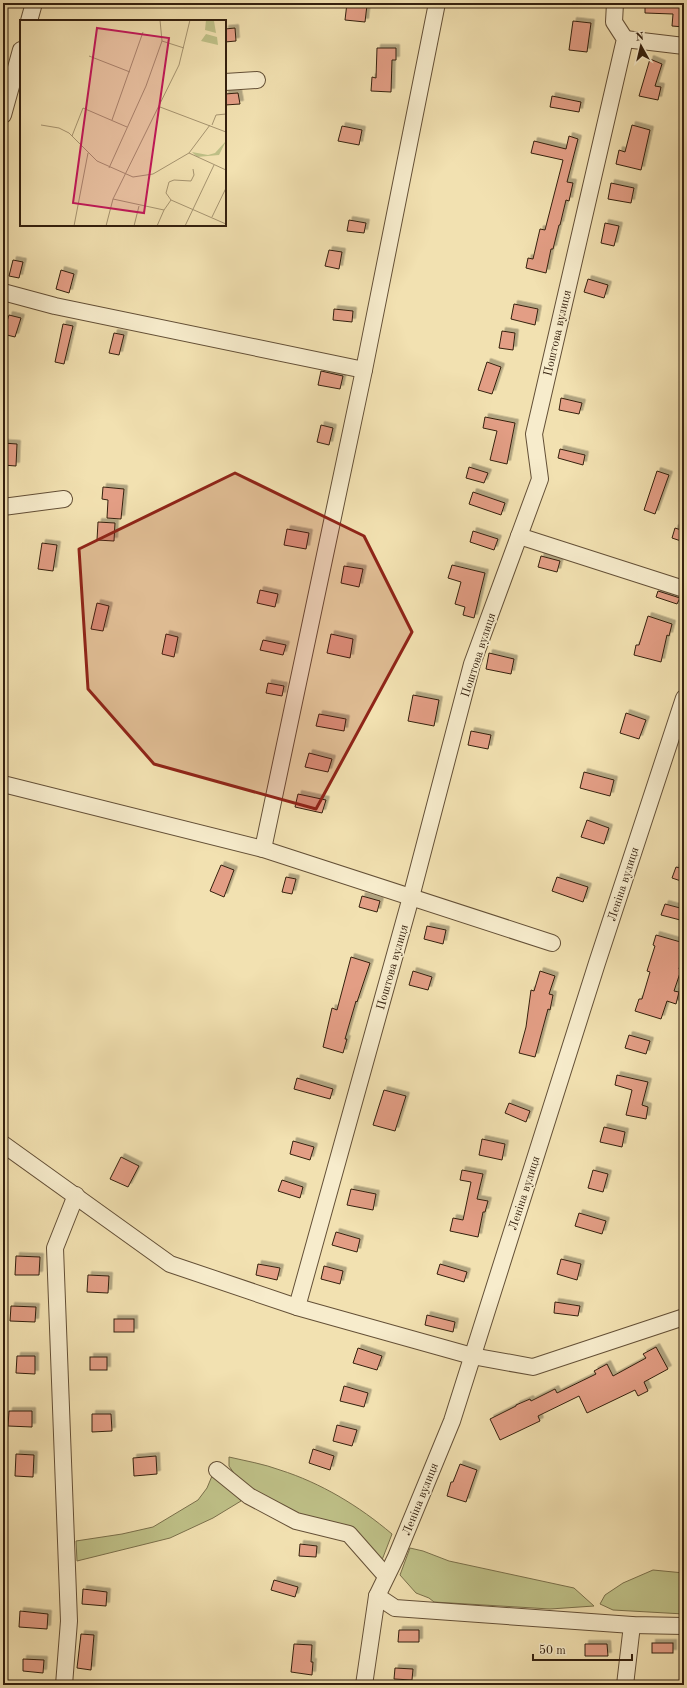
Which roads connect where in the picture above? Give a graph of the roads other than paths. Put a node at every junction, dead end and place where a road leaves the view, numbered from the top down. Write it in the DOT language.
graph roads {
  1 [pos="34,3"];
  2 [pos="437,3"];
  3 [pos="614,3"];
  4 [pos="29,20"];
  5 [pos="625,39"];
  6 [pos="684,46"];
  7 [pos="20,57"];
  8 [pos="257,80"];
  9 [pos="226,82"];
  10 [pos="16,85"];
  11 [pos="3,115"];
  12 [pos="3,292"];
  13 [pos="364,370"];
  14 [pos="64,499"];
  15 [pos="3,507"];
  16 [pos="519,536"];
  17 [pos="684,589"];
  18 [pos="684,698"];
  19 [pos="3,784"];
  20 [pos="263,849"];
  21 [pos="412,897"];
  22 [pos="552,943"];
  23 [pos="3,1144"];
  24 [pos="76,1195"];
  25 [pos="297,1307"];
  26 [pos="684,1317"];
  27 [pos="472,1356"];
  28 [pos="217,1470"];
  29 [pos="386,1576"];
  30 [pos="377,1596"];
  31 [pos="632,1625"];
  32 [pos="684,1626"];
  33 [pos="64,1685"];
  34 [pos="364,1685"];
  35 [pos="625,1685"];
  1 -- 4 [label="street"];
  2 -- 13 [label="street"];
  3 -- 5 [label="street"];
  5 -- 6 [label="street"];
  5 -- 16 [label="street, Поштова вулиця"];
  7 -- 10 [label="street"];
  8 -- 9 [label="street"];
  10 -- 11 [label="street"];
  12 -- 13 [label="street"];
  13 -- 20 [label="street"];
  14 -- 15 [label="street"];
  16 -- 17 [label="street"];
  16 -- 21 [label="street, Поштова вулиця"];
  18 -- 27 [label="street, Леніна вулиця"];
  19 -- 20 [label="street"];
  20 -- 21 [label="street"];
  21 -- 22 [label="street"];
  21 -- 25 [label="street, Поштова вулиця"];
  23 -- 24 [label="street"];
  24 -- 25 [label="street"];
  24 -- 33 [label="street"];
  25 -- 27 [label="street"];
  26 -- 27 [label="street"];
  27 -- 29 [label="street, Леніна вулиця"];
  28 -- 29 [label="street"];
  29 -- 30 [label="street, Леніна вулиця"];
  30 -- 31 [label="street"];
  30 -- 34 [label="street, Леніна вулиця"];
  31 -- 32 [label="street"];
  31 -- 35 [label="street"];
}
